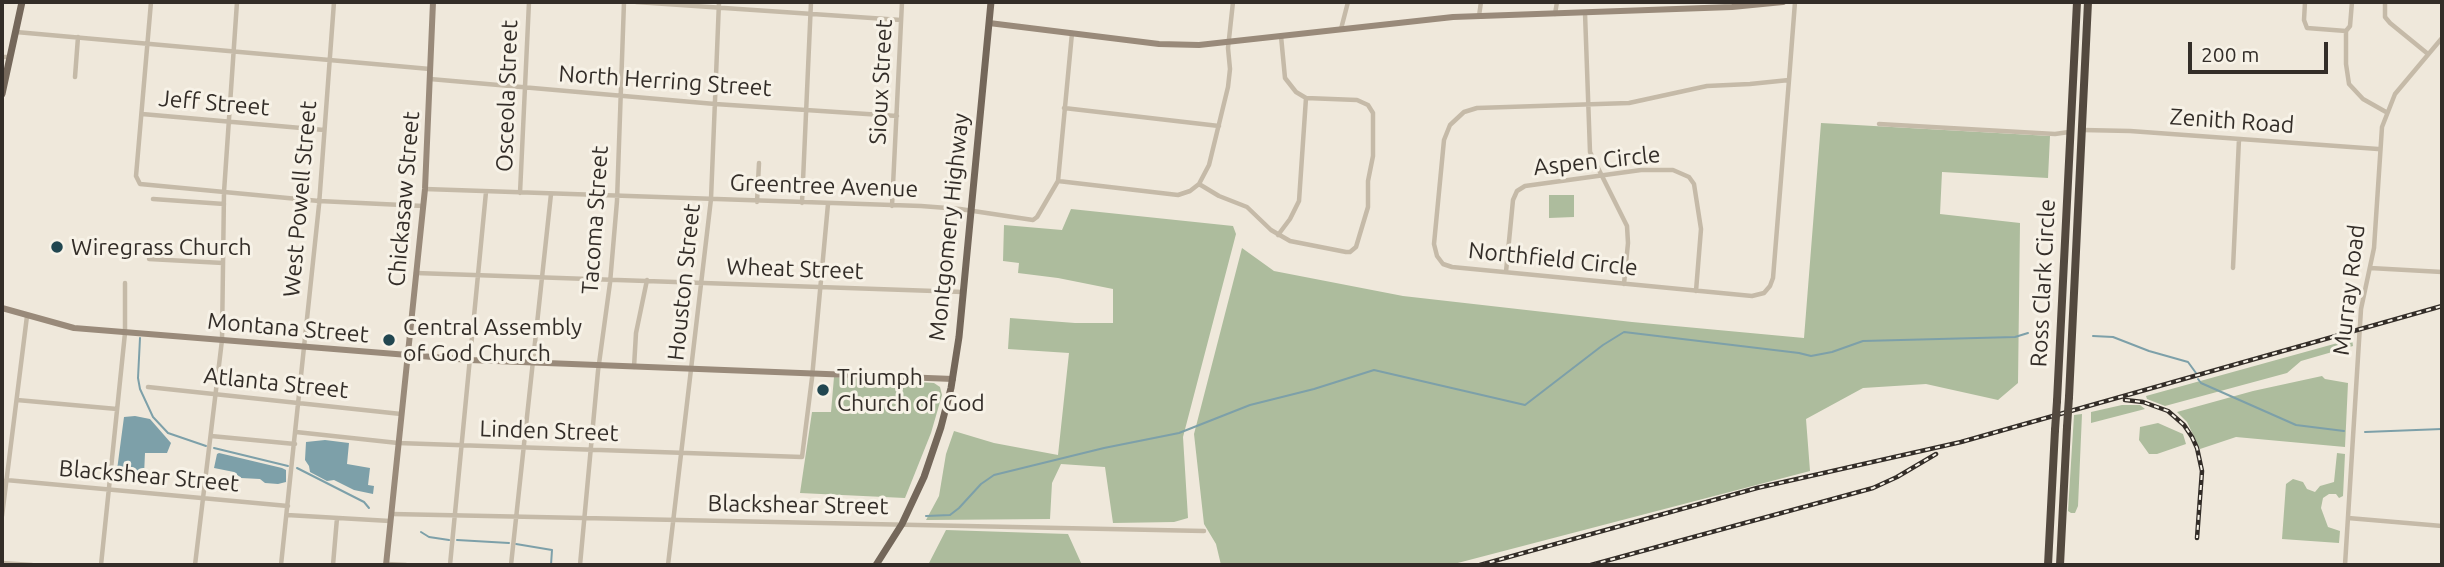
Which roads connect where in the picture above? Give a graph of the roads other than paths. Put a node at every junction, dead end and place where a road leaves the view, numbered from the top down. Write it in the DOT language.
graph roads {
  1 [pos="22,2"];
  2 [pos="151,2"];
  3 [pos="237,2"];
  4 [pos="334,2"];
  5 [pos="433,2"];
  6 [pos="528,2"];
  7 [pos="624,2"];
  8 [pos="636,2"];
  9 [pos="719,2"];
  10 [pos="811,2"];
  11 [pos="902,2"];
  12 [pos="991,2"];
  13 [pos="1233,2"];
  14 [pos="1348,2"];
  15 [pos="1481,2"];
  16 [pos="1556,2"];
  17 [pos="1783,2"];
  18 [pos="1795,2"];
  19 [pos="2077,2"];
  20 [pos="2088,2"];
  21 [pos="2305,2"];
  22 [pos="2352,2"];
  23 [pos="2385,2"];
  24 [pos="719,9"];
  25 [pos="1585,13"];
  26 [pos="1555,14"];
  27 [pos="810,15"];
  28 [pos="1479,16"];
  29 [pos="901,20"];
  30 [pos="989,23"];
  31 [pos="1342,29"];
  32 [pos="2346,31"];
  33 [pos="16,32"];
  34 [pos="1072,33"];
  35 [pos="1281,36"];
  36 [pos="78,37"];
  37 [pos="2442,38"];
  38 [pos="1229,42"];
  39 [pos="148,43"];
  40 [pos="234,51"];
  41 [pos="2074,53"];
  42 [pos="2086,53"];
  43 [pos="2428,54"];
  44 [pos="6,57"];
  45 [pos="330,59"];
  46 [pos="430,69"];
  47 [pos="75,77"];
  48 [pos="430,79"];
  49 [pos="1789,80"];
  50 [pos="525,88"];
  51 [pos="2,94"];
  52 [pos="620,96"];
  53 [pos="1306,98"];
  54 [pos="715,104"];
  55 [pos="1588,105"];
  56 [pos="1064,108"];
  57 [pos="806,110"];
  58 [pos="2386,112"];
  59 [pos="142,114"];
  60 [pos="897,116"];
  61 [pos="228,122"];
  62 [pos="1879,124"];
  63 [pos="1219,127"];
  64 [pos="324,130"];
  65 [pos="2082,130"];
  66 [pos="2070,132"];
  67 [pos="2239,139"];
  68 [pos="2378,149"];
  69 [pos="759,163"];
  70 [pos="1601,176"];
  71 [pos="1058,181"];
  72 [pos="1199,184"];
  73 [pos="425,189"];
  74 [pos="224,192"];
  75 [pos="486,192"];
  76 [pos="520,193"];
  77 [pos="551,194"];
  78 [pos="617,197"];
  79 [pos="153,199"];
  80 [pos="711,199"];
  81 [pos="319,201"];
  82 [pos="757,202"];
  83 [pos="802,203"];
  84 [pos="224,204"];
  85 [pos="828,204"];
  86 [pos="424,206"];
  87 [pos="892,206"];
  88 [pos="971,211"];
  89 [pos="1278,235"];
  90 [pos="149,259"];
  91 [pos="223,263"];
  92 [pos="2233,268"];
  93 [pos="2370,268"];
  94 [pos="1506,272"];
  95 [pos="2442,272"];
  96 [pos="416,273"];
  97 [pos="478,276"];
  98 [pos="542,277"];
  99 [pos="610,279"];
  100 [pos="647,280"];
  101 [pos="700,282"];
  102 [pos="125,284"];
  103 [pos="1625,284"];
  104 [pos="820,287"];
  105 [pos="1696,291"];
  106 [pos="963,292"];
  107 [pos="2,308"];
  108 [pos="27,316"];
  109 [pos="125,332"];
  110 [pos="222,340"];
  111 [pos="305,347"];
  112 [pos="407,356"];
  113 [pos="470,360"];
  114 [pos="532,363"];
  115 [pos="599,365"];
  116 [pos="634,367"];
  117 [pos="692,369"];
  118 [pos="812,373"];
  119 [pos="953,379"];
  120 [pos="148,387"];
  121 [pos="216,394"];
  122 [pos="17,400"];
  123 [pos="299,403"];
  124 [pos="117,409"];
  125 [pos="401,414"];
  126 [pos="296,432"];
  127 [pos="211,436"];
  128 [pos="398,443"];
  129 [pos="295,444"];
  130 [pos="460,445"];
  131 [pos="523,447"];
  132 [pos="590,450"];
  133 [pos="682,453"];
  134 [pos="6,480"];
  135 [pos="109,490"];
  136 [pos="203,499"];
  137 [pos="288,506"];
  138 [pos="287,514"];
  139 [pos="454,515"];
  140 [pos="2,516"];
  141 [pos="516,517"];
  142 [pos="338,518"];
  143 [pos="390,518"];
  144 [pos="584,518"];
  145 [pos="2348,518"];
  146 [pos="674,520"];
  147 [pos="902,524"];
  148 [pos="2442,526"];
  149 [pos="1204,531"];
  150 [pos="2,563"];
  151 [pos="386,564"];
  152 [pos="32,565"];
  153 [pos="101,565"];
  154 [pos="195,565"];
  155 [pos="281,565"];
  156 [pos="333,565"];
  157 [pos="406,565"];
  158 [pos="450,565"];
  159 [pos="510,565"];
  160 [pos="580,565"];
  161 [pos="668,565"];
  162 [pos="876,565"];
  163 [pos="2049,565"];
  164 [pos="2060,565"];
  165 [pos="2345,565"];
  1 -- 33 [label="main road"];
  2 -- 39 [label="street"];
  3 -- 40 [label="street"];
  4 -- 45 [label="street, West Powell Street"];
  5 -- 46 [label="street, Chickasaw Street"];
  6 -- 50 [label="street, Osceola Street"];
  7 -- 52 [label="street, Tacoma Street"];
  8 -- 24 [label="street"];
  9 -- 24 [label="street, Houston Street"];
  10 -- 27 [label="street"];
  11 -- 29 [label="street, Sioux Street"];
  12 -- 30 [label="main road, Montgomery Highway"];
  13 -- 38 [label="street"];
  14 -- 31 [label="street"];
  15 -- 28 [label="street"];
  16 -- 26 [label="street"];
  17 -- 25 [label="street"];
  18 -- 49 [label="street, Northfield Circle"];
  19 -- 41 [label="highway, Ross Clark Circle"];
  20 -- 42 [label="highway, Ross Clark Circle"];
  21 -- 32 [label="street"];
  22 -- 32 [label="street"];
  23 -- 43 [label="street"];
  24 -- 27 [label="street"];
  24 -- 54 [label="street, Houston Street"];
  25 -- 26 [label="street"];
  25 -- 55 [label="street"];
  26 -- 28 [label="street"];
  27 -- 29 [label="street"];
  27 -- 57 [label="street"];
  28 -- 31 [label="street"];
  29 -- 60 [label="street, Sioux Street"];
  30 -- 34 [label="street"];
  30 -- 88 [label="main road, Montgomery Highway"];
  31 -- 35 [label="street"];
  32 -- 58 [label="street"];
  33 -- 36 [label="street"];
  33 -- 44 [label="main road"];
  34 -- 38 [label="street"];
  34 -- 56 [label="street"];
  35 -- 38 [label="street"];
  35 -- 53 [label="street"];
  36 -- 39 [label="street"];
  36 -- 47 [label="street"];
  37 -- 43 [label="street, Murray Road"];
  38 -- 63 [label="street"];
  39 -- 40 [label="street"];
  39 -- 59 [label="street"];
  40 -- 45 [label="street"];
  40 -- 61 [label="street"];
  41 -- 42 [label="highway"];
  41 -- 66 [label="highway, Ross Clark Circle"];
  42 -- 65 [label="highway, Ross Clark Circle"];
  43 -- 58 [label="street, Murray Road"];
  44 -- 51 [label="main road"];
  45 -- 46 [label="street"];
  45 -- 64 [label="street, West Powell Street"];
  46 -- 48 [label="street, Chickasaw Street"];
  48 -- 50 [label="street, North Herring Street"];
  48 -- 73 [label="street, Chickasaw Street"];
  49 -- 55 [label="street, Northfield Circle"];
  49 -- 105 [label="street, Northfield Circle"];
  50 -- 52 [label="street, North Herring Street"];
  50 -- 76 [label="street, Osceola Street"];
  52 -- 54 [label="street, North Herring Street"];
  52 -- 78 [label="street, Tacoma Street"];
  53 -- 89 [label="street"];
  53 -- 89 [label="street"];
  54 -- 57 [label="street, North Herring Street"];
  54 -- 80 [label="street, Houston Street"];
  55 -- 70 [label="street"];
  55 -- 94 [label="street, Northfield Circle"];
  56 -- 63 [label="street"];
  56 -- 71 [label="street"];
  57 -- 60 [label="street, North Herring Street"];
  57 -- 83 [label="street"];
  58 -- 68 [label="street, Murray Road"];
  59 -- 61 [label="street, Jeff Street"];
  59 -- 74 [label="street"];
  60 -- 87 [label="street, Sioux Street"];
  61 -- 64 [label="street, Jeff Street"];
  61 -- 74 [label="street"];
  62 -- 66 [label="street"];
  63 -- 72 [label="street"];
  64 -- 81 [label="street, West Powell Street"];
  65 -- 66 [label="highway"];
  65 -- 67 [label="street, Zenith Road"];
  65 -- 164 [label="highway, Ross Clark Circle, bridge"];
  66 -- 163 [label="highway, Ross Clark Circle, bridge"];
  67 -- 68 [label="street, Zenith Road"];
  67 -- 92 [label="street"];
  68 -- 93 [label="street, Murray Road"];
  69 -- 82 [label="street"];
  70 -- 94 [label="street, Aspen Circle"];
  70 -- 103 [label="street"];
  70 -- 105 [label="street, Aspen Circle"];
  71 -- 72 [label="street"];
  71 -- 88 [label="street, Greentree Avenue"];
  72 -- 89 [label="street"];
  73 -- 75 [label="street, Greentree Avenue"];
  73 -- 86 [label="street, Chickasaw Street"];
  74 -- 81 [label="street"];
  74 -- 84 [label="street"];
  75 -- 76 [label="street, Greentree Avenue"];
  75 -- 97 [label="street"];
  76 -- 77 [label="street, Greentree Avenue"];
  77 -- 78 [label="street, Greentree Avenue"];
  77 -- 98 [label="street"];
  78 -- 80 [label="street, Greentree Avenue"];
  78 -- 99 [label="street, Tacoma Street"];
  79 -- 84 [label="street"];
  80 -- 82 [label="street, Greentree Avenue"];
  80 -- 101 [label="street, Houston Street"];
  81 -- 86 [label="street"];
  81 -- 111 [label="street, West Powell Street"];
  82 -- 83 [label="street, Greentree Avenue"];
  83 -- 85 [label="street, Greentree Avenue"];
  84 -- 91 [label="street"];
  85 -- 87 [label="street, Greentree Avenue"];
  85 -- 104 [label="street"];
  86 -- 96 [label="street, Chickasaw Street"];
  87 -- 88 [label="street, Greentree Avenue"];
  88 -- 106 [label="main road, Montgomery Highway"];
  90 -- 91 [label="street"];
  91 -- 110 [label="street"];
  93 -- 95 [label="street"];
  93 -- 145 [label="street, Murray Road"];
  94 -- 103 [label="street, Northfield Circle"];
  96 -- 97 [label="street, Wheat Street"];
  96 -- 112 [label="street, Chickasaw Street"];
  97 -- 98 [label="street, Wheat Street"];
  97 -- 113 [label="street"];
  98 -- 99 [label="street, Wheat Street"];
  98 -- 114 [label="street"];
  99 -- 100 [label="street, Wheat Street"];
  99 -- 115 [label="street, Tacoma Street"];
  100 -- 101 [label="street, Wheat Street"];
  100 -- 116 [label="street"];
  101 -- 104 [label="street, Wheat Street"];
  101 -- 117 [label="street, Houston Street"];
  102 -- 109 [label="street"];
  103 -- 105 [label="street, Northfield Circle"];
  104 -- 106 [label="street, Wheat Street"];
  104 -- 118 [label="street"];
  106 -- 119 [label="main road, Montgomery Highway"];
  107 -- 108 [label="street, Montana Street"];
  108 -- 109 [label="street, Montana Street"];
  108 -- 122 [label="street"];
  109 -- 110 [label="street, Montana Street"];
  109 -- 124 [label="street"];
  110 -- 111 [label="street, Montana Street"];
  110 -- 121 [label="street"];
  111 -- 112 [label="street, Montana Street"];
  111 -- 123 [label="street, West Powell Street"];
  112 -- 113 [label="street, Montana Street"];
  112 -- 125 [label="street, Chickasaw Street"];
  113 -- 114 [label="street, Montana Street"];
  113 -- 130 [label="street"];
  114 -- 115 [label="street, Montana Street"];
  114 -- 131 [label="street"];
  115 -- 116 [label="street, Montana Street"];
  115 -- 132 [label="street, Tacoma Street"];
  116 -- 117 [label="street, Montana Street"];
  117 -- 118 [label="street, Montana Street"];
  117 -- 133 [label="street, Houston Street"];
  118 -- 119 [label="street, Montana Street"];
  118 -- 133 [label="street, Linden Street"];
  119 -- 147 [label="main road, Montgomery Highway"];
  120 -- 121 [label="street, Atlanta Street"];
  121 -- 123 [label="street, Atlanta Street"];
  121 -- 127 [label="street"];
  122 -- 124 [label="street"];
  122 -- 134 [label="street"];
  123 -- 125 [label="street, Atlanta Street"];
  123 -- 126 [label="street, West Powell Street"];
  124 -- 135 [label="street"];
  125 -- 128 [label="street, Chickasaw Street"];
  126 -- 128 [label="street, Linden Street"];
  126 -- 129 [label="street, West Powell Street"];
  127 -- 129 [label="street"];
  127 -- 136 [label="street"];
  128 -- 130 [label="street, Linden Street"];
  128 -- 143 [label="street, Chickasaw Street"];
  129 -- 137 [label="street, West Powell Street"];
  130 -- 131 [label="street, Linden Street"];
  130 -- 139 [label="street"];
  131 -- 132 [label="street, Linden Street"];
  131 -- 141 [label="street"];
  132 -- 133 [label="street, Linden Street"];
  132 -- 144 [label="street, Tacoma Street"];
  133 -- 146 [label="street, Houston Street"];
  134 -- 135 [label="street, Blackshear Street"];
  134 -- 140 [label="street"];
  135 -- 136 [label="street, Blackshear Street"];
  135 -- 153 [label="street"];
  136 -- 137 [label="street, Blackshear Street"];
  136 -- 154 [label="street"];
  137 -- 138 [label="street, West Powell Street"];
  138 -- 142 [label="street, Blackshear Street"];
  138 -- 155 [label="street, West Powell Street"];
  139 -- 141 [label="street, Blackshear Street"];
  139 -- 143 [label="street, Blackshear Street"];
  139 -- 158 [label="street"];
  141 -- 144 [label="street, Blackshear Street"];
  141 -- 159 [label="street"];
  142 -- 143 [label="street, Blackshear Street"];
  142 -- 156 [label="street"];
  143 -- 151 [label="street, Chickasaw Street"];
  144 -- 146 [label="street, Blackshear Street"];
  144 -- 160 [label="street, Tacoma Street"];
  145 -- 148 [label="street"];
  145 -- 165 [label="street, Murray Road"];
  146 -- 147 [label="street, Blackshear Street"];
  146 -- 161 [label="street, Houston Street"];
  147 -- 149 [label="street, Blackshear Street"];
  147 -- 162 [label="main road, Montgomery Highway"];
  150 -- 152 [label="street"];
  151 -- 157 [label="street"];
}
